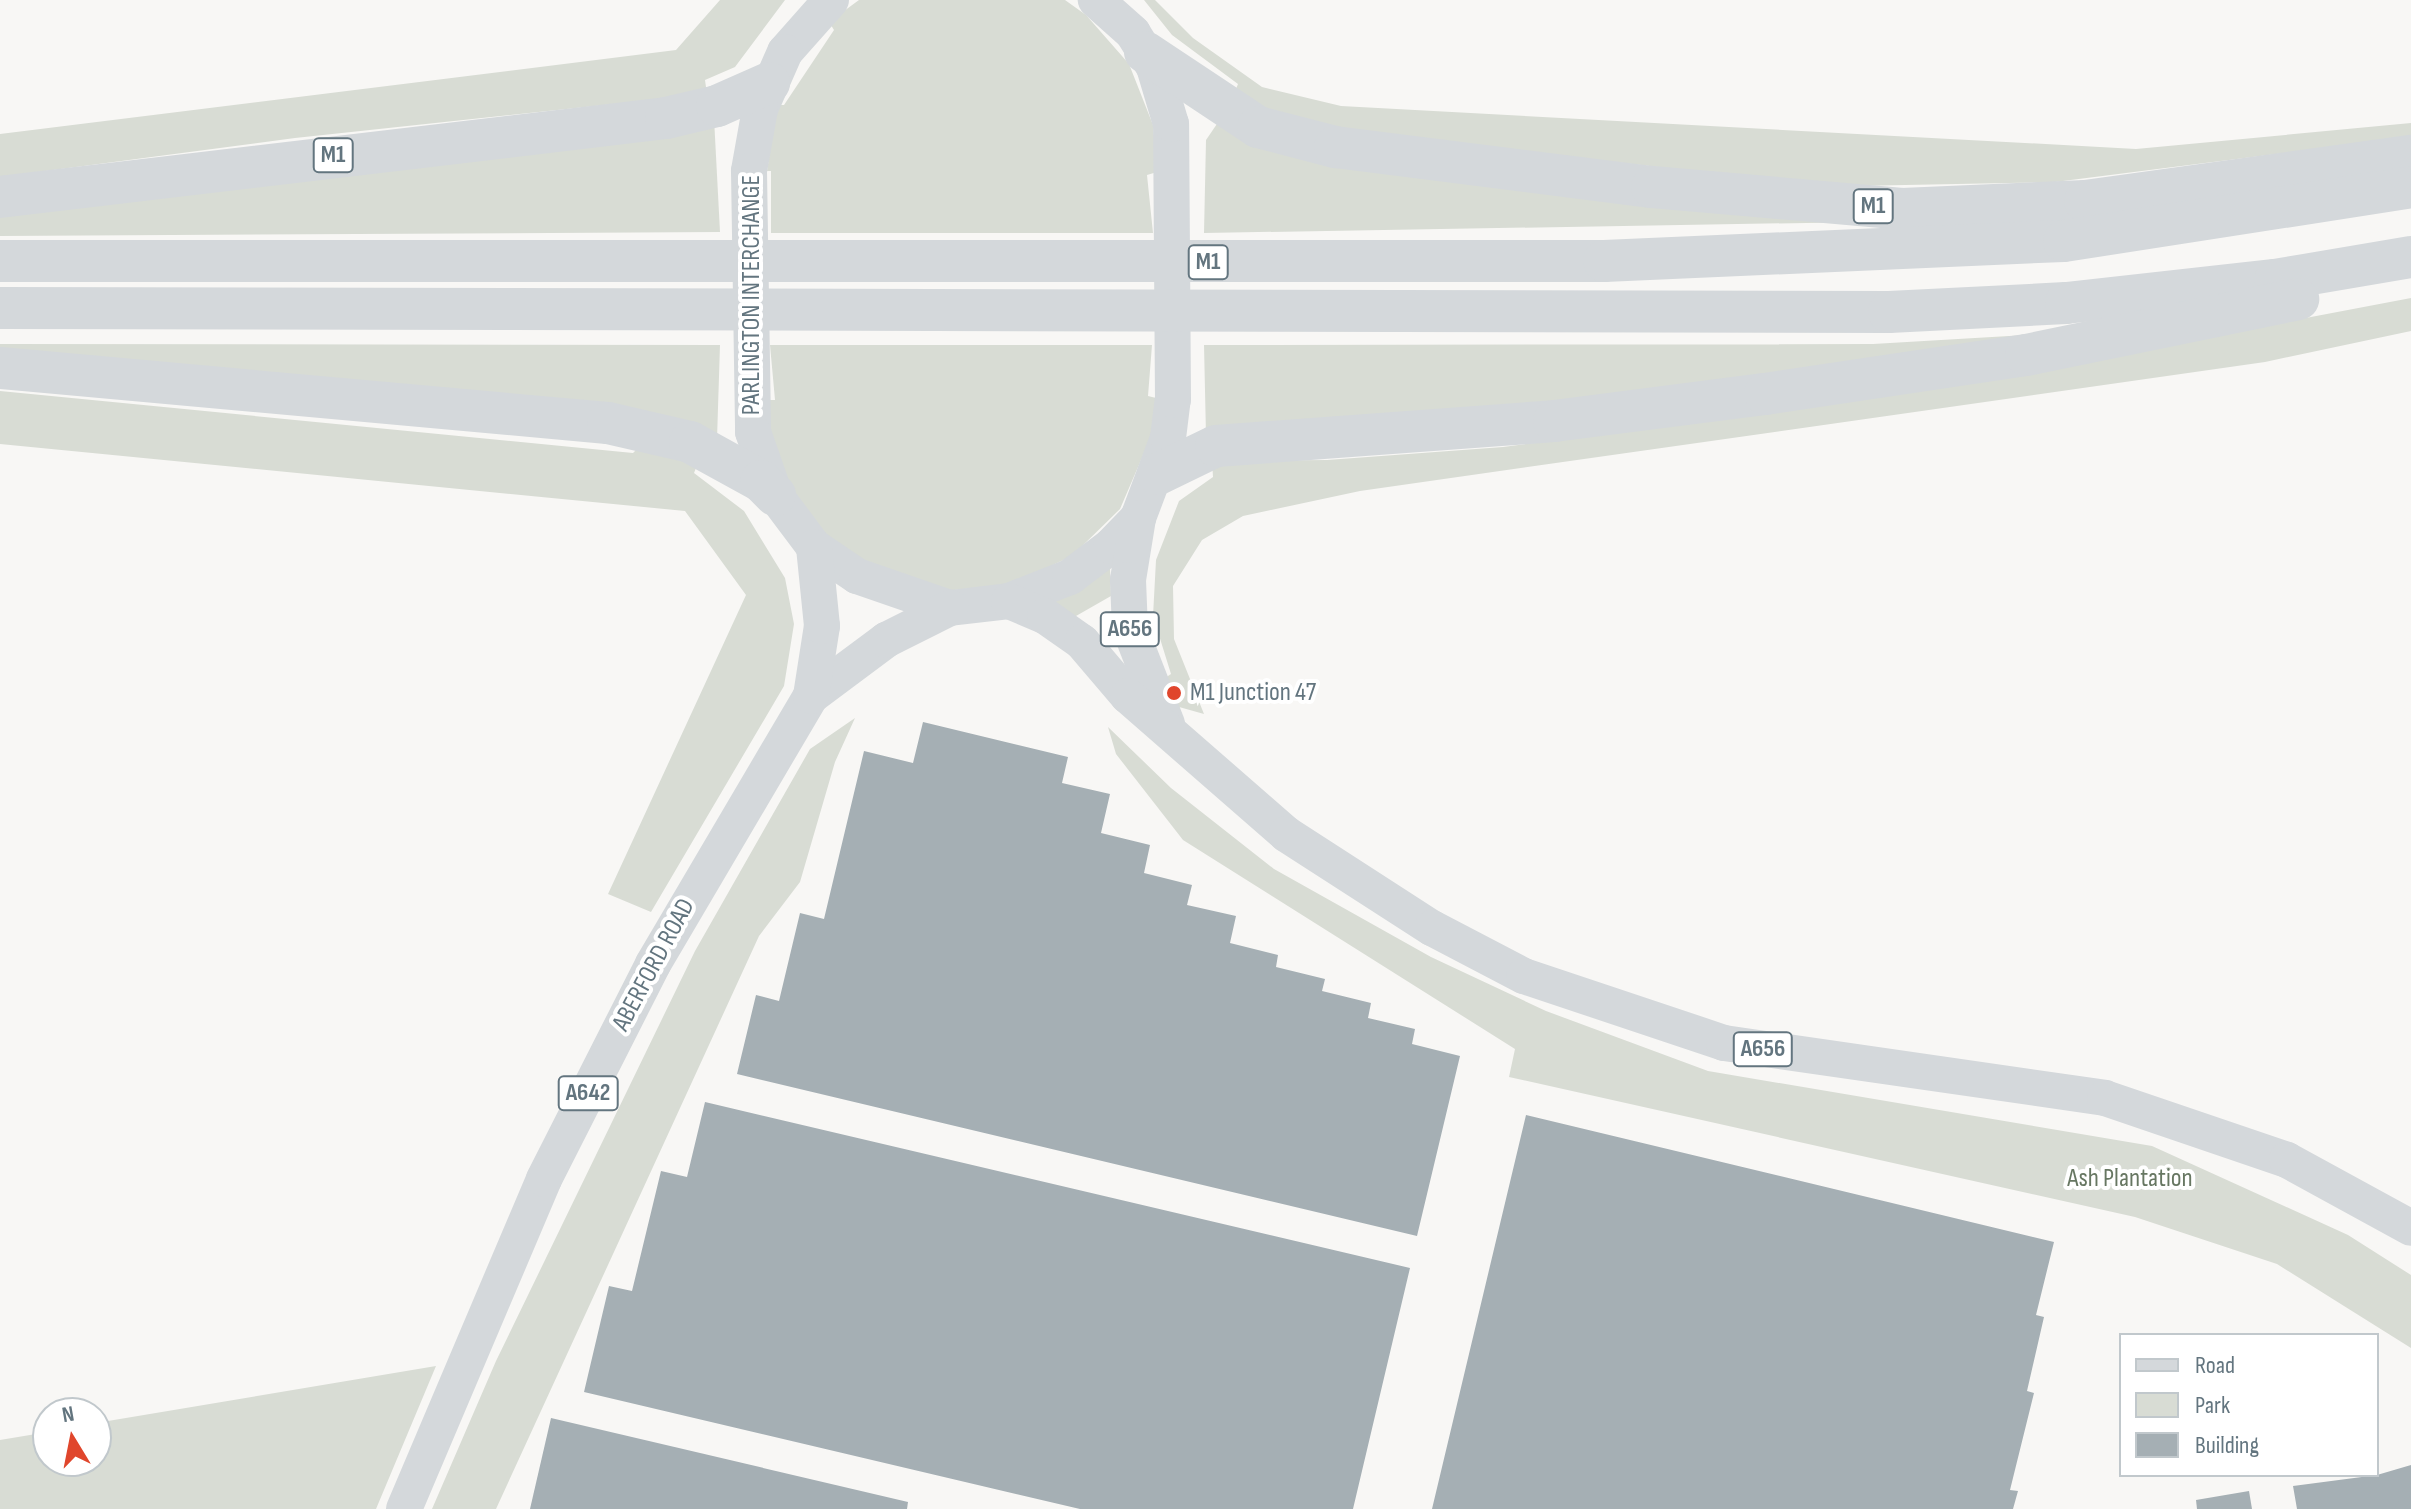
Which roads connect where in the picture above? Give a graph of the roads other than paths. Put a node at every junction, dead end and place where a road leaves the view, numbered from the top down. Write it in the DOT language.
graph roads {
  1 [pos="831,0"];
  2 [pos="1096,0"];
  3 [pos="1145,52"];
  4 [pos="769,83"];
  5 [pos="2411,156"];
  6 [pos="2411,187"];
  7 [pos="0,197"];
  8 [pos="2411,257"];
  9 [pos="0,261"];
  10 [pos="2411,264"];
  11 [pos="0,308"];
  12 [pos="0,368"];
  13 [pos="1158,474"];
  14 [pos="775,495"];
  15 [pos="1138,518"];
  16 [pos="814,547"];
  17 [pos="1009,601"];
  18 [pos="950,608"];
  19 [pos="811,696"];
  20 [pos="1172,734"];
  21 [pos="2411,1228"];
  22 [pos="404,1509"];
  1 -- 4 [label="main road, PARLINGTON INTERCHANGE"];
  2 -- 3 [label="main road, PARLINGTON INTERCHANGE"];
  3 -- 5 [label="highway, M1"];
  3 -- 13 [label="main road, PARLINGTON INTERCHANGE"];
  4 -- 7 [label="highway, M1"];
  4 -- 14 [label="main road, PARLINGTON INTERCHANGE"];
  6 -- 9 [label="highway, M1"];
  8 -- 11 [label="highway, M1"];
  10 -- 13 [label="highway"];
  12 -- 14 [label="highway"];
  13 -- 15 [label="main road, PARLINGTON INTERCHANGE"];
  14 -- 16 [label="main road, PARLINGTON INTERCHANGE"];
  15 -- 17 [label="main road, PARLINGTON INTERCHANGE"];
  15 -- 20 [label="main road, A656"];
  16 -- 18 [label="main road, PARLINGTON INTERCHANGE"];
  16 -- 19 [label="main road, ABERFORD ROAD / A642"];
  17 -- 18 [label="main road, PARLINGTON INTERCHANGE"];
  17 -- 20 [label="main road, A656"];
  18 -- 19 [label="main road, ABERFORD ROAD / A642"];
  19 -- 22 [label="main road, ABERFORD ROAD / A642"];
  20 -- 21 [label="main road, A656"];
}
